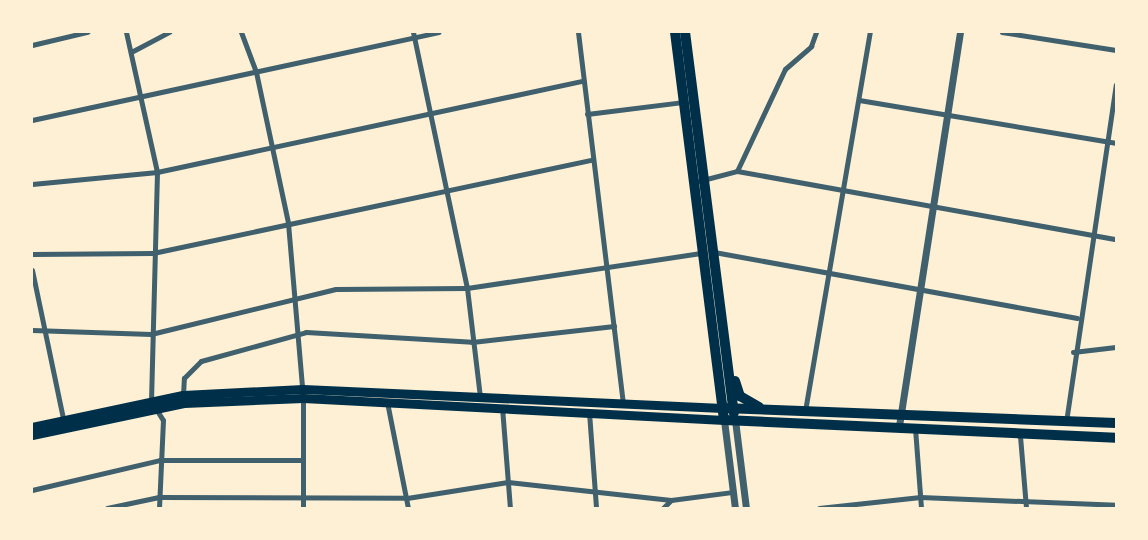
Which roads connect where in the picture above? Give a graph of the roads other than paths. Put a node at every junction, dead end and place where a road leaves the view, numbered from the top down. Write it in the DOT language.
graph roads {
  1 [pos="87,32"];
  2 [pos="126,32"];
  3 [pos="169,32"];
  4 [pos="241,32"];
  5 [pos="439,32"];
  6 [pos="578,32"];
  7 [pos="675,32"];
  8 [pos="685,32"];
  9 [pos="816,32"];
  10 [pos="870,32"];
  11 [pos="960,32"];
  12 [pos="1002,32"];
  13 [pos="415,34"];
  14 [pos="32,45"];
  15 [pos="1116,50"];
  16 [pos="133,51"];
  17 [pos="256,72"];
  18 [pos="583,81"];
  19 [pos="1116,85"];
  20 [pos="144,95"];
  21 [pos="859,100"];
  22 [pos="684,102"];
  23 [pos="432,113"];
  24 [pos="587,114"];
  25 [pos="948,114"];
  26 [pos="32,120"];
  27 [pos="1107,142"];
  28 [pos="1116,144"];
  29 [pos="273,147"];
  30 [pos="592,160"];
  31 [pos="737,171"];
  32 [pos="158,172"];
  33 [pos="700,182"];
  34 [pos="32,184"];
  35 [pos="446,190"];
  36 [pos="843,190"];
  37 [pos="934,206"];
  38 [pos="288,223"];
  39 [pos="1090,234"];
  40 [pos="1116,239"];
  41 [pos="714,252"];
  42 [pos="153,253"];
  43 [pos="702,253"];
  44 [pos="32,254"];
  45 [pos="607,268"];
  46 [pos="32,270"];
  47 [pos="828,274"];
  48 [pos="467,288"];
  49 [pos="918,289"];
  50 [pos="295,299"];
  51 [pos="1077,318"];
  52 [pos="614,327"];
  53 [pos="32,330"];
  54 [pos="44,330"];
  55 [pos="150,334"];
  56 [pos="298,334"];
  57 [pos="472,342"];
  58 [pos="1116,347"];
  59 [pos="1073,352"];
  60 [pos="729,357"];
  61 [pos="303,393"];
  62 [pos="183,395"];
  63 [pos="480,397"];
  64 [pos="387,402"];
  65 [pos="152,404"];
  66 [pos="624,405"];
  67 [pos="502,407"];
  68 [pos="729,408"];
  69 [pos="769,410"];
  70 [pos="589,412"];
  71 [pos="805,413"];
  72 [pos="63,418"];
  73 [pos="729,420"];
  74 [pos="899,421"];
  75 [pos="1066,422"];
  76 [pos="1116,424"];
  77 [pos="32,427"];
  78 [pos="915,428"];
  79 [pos="32,435"];
  80 [pos="1020,436"];
  81 [pos="1116,438"];
  82 [pos="160,460"];
  83 [pos="303,460"];
  84 [pos="508,482"];
  85 [pos="32,490"];
  86 [pos="733,492"];
  87 [pos="595,495"];
  88 [pos="159,497"];
  89 [pos="407,498"];
  90 [pos="920,498"];
  91 [pos="671,500"];
  92 [pos="302,501"];
  93 [pos="1026,505"];
  94 [pos="1116,505"];
  95 [pos="107,509"];
  96 [pos="159,509"];
  97 [pos="303,509"];
  98 [pos="408,509"];
  99 [pos="510,509"];
  100 [pos="596,509"];
  101 [pos="663,509"];
  102 [pos="735,509"];
  103 [pos="746,509"];
  104 [pos="819,509"];
  105 [pos="921,509"];
  1 -- 14 [label="street"];
  2 -- 16 [label="street"];
  3 -- 16 [label="street"];
  4 -- 17 [label="street"];
  5 -- 13 [label="street"];
  6 -- 18 [label="street"];
  7 -- 22 [label="highway"];
  8 -- 33 [label="highway"];
  9 -- 31 [label="street"];
  10 -- 21 [label="street"];
  11 -- 25 [label="street"];
  12 -- 15 [label="street"];
  13 -- 17 [label="street"];
  13 -- 23 [label="street"];
  16 -- 20 [label="street"];
  17 -- 20 [label="street"];
  17 -- 29 [label="street"];
  18 -- 23 [label="street"];
  18 -- 24 [label="street"];
  19 -- 27 [label="street"];
  20 -- 26 [label="street"];
  20 -- 32 [label="street"];
  21 -- 25 [label="street"];
  21 -- 36 [label="street"];
  22 -- 24 [label="street"];
  22 -- 33 [label="highway"];
  23 -- 29 [label="street"];
  23 -- 35 [label="street"];
  24 -- 30 [label="street"];
  25 -- 27 [label="street"];
  25 -- 37 [label="street"];
  27 -- 28 [label="street"];
  27 -- 39 [label="street"];
  29 -- 32 [label="street"];
  29 -- 38 [label="street"];
  30 -- 35 [label="street"];
  30 -- 45 [label="street"];
  31 -- 33 [label="street"];
  31 -- 36 [label="street"];
  32 -- 34 [label="street"];
  32 -- 42 [label="street"];
  33 -- 41 [label="highway"];
  33 -- 43 [label="highway"];
  35 -- 38 [label="street"];
  35 -- 48 [label="street"];
  36 -- 37 [label="street"];
  36 -- 47 [label="street"];
  37 -- 39 [label="street"];
  37 -- 49 [label="street"];
  38 -- 42 [label="street"];
  38 -- 50 [label="street"];
  39 -- 40 [label="street"];
  39 -- 51 [label="street"];
  41 -- 47 [label="street"];
  41 -- 60 [label="highway"];
  42 -- 44 [label="street"];
  42 -- 55 [label="street"];
  43 -- 45 [label="street"];
  43 -- 68 [label="highway"];
  45 -- 48 [label="street"];
  45 -- 52 [label="street"];
  46 -- 54 [label="street"];
  47 -- 49 [label="street"];
  47 -- 71 [label="street"];
  48 -- 50 [label="street"];
  48 -- 57 [label="street"];
  49 -- 51 [label="street"];
  49 -- 74 [label="street"];
  50 -- 55 [label="street"];
  50 -- 56 [label="street"];
  51 -- 59 [label="street"];
  52 -- 57 [label="street"];
  52 -- 66 [label="street"];
  53 -- 54 [label="street"];
  54 -- 55 [label="street"];
  54 -- 72 [label="street"];
  55 -- 65 [label="street"];
  56 -- 57 [label="street"];
  56 -- 61 [label="street"];
  56 -- 62 [label="street"];
  57 -- 63 [label="street"];
  58 -- 59 [label="street"];
  59 -- 75 [label="street"];
  60 -- 68 [label="highway"];
  60 -- 69 [label="highway"];
  61 -- 62 [label="main road"];
  61 -- 63 [label="main road"];
  61 -- 64 [label="main road"];
  61 -- 65 [label="main road"];
  61 -- 83 [label="street"];
  62 -- 65 [label="main road"];
  63 -- 66 [label="main road"];
  64 -- 67 [label="main road"];
  64 -- 89 [label="street"];
  65 -- 72 [label="main road"];
  65 -- 79 [label="main road"];
  65 -- 82 [label="street"];
  66 -- 68 [label="main road"];
  67 -- 70 [label="main road"];
  67 -- 84 [label="street"];
  68 -- 69 [label="highway"];
  68 -- 73 [label="highway"];
  69 -- 71 [label="highway"];
  70 -- 73 [label="main road"];
  70 -- 87 [label="street"];
  71 -- 74 [label="highway"];
  72 -- 77 [label="main road"];
  73 -- 74 [label="highway"];
  73 -- 86 [label="street"];
  73 -- 103 [label="street"];
  74 -- 75 [label="highway"];
  74 -- 78 [label="highway"];
  75 -- 76 [label="highway"];
  78 -- 80 [label="highway"];
  78 -- 90 [label="street"];
  80 -- 81 [label="highway"];
  80 -- 93 [label="street"];
  82 -- 83 [label="street"];
  82 -- 85 [label="street"];
  82 -- 88 [label="street"];
  83 -- 92 [label="street"];
  84 -- 87 [label="street"];
  84 -- 89 [label="street"];
  84 -- 99 [label="street"];
  86 -- 91 [label="street"];
  86 -- 102 [label="street"];
  87 -- 91 [label="street"];
  87 -- 100 [label="street"];
  88 -- 92 [label="street"];
  88 -- 95 [label="street"];
  88 -- 96 [label="street"];
  89 -- 92 [label="street"];
  89 -- 98 [label="street"];
  90 -- 93 [label="street"];
  90 -- 104 [label="street"];
  90 -- 105 [label="street"];
  91 -- 101 [label="street"];
  92 -- 97 [label="street"];
  93 -- 94 [label="street"];
}
